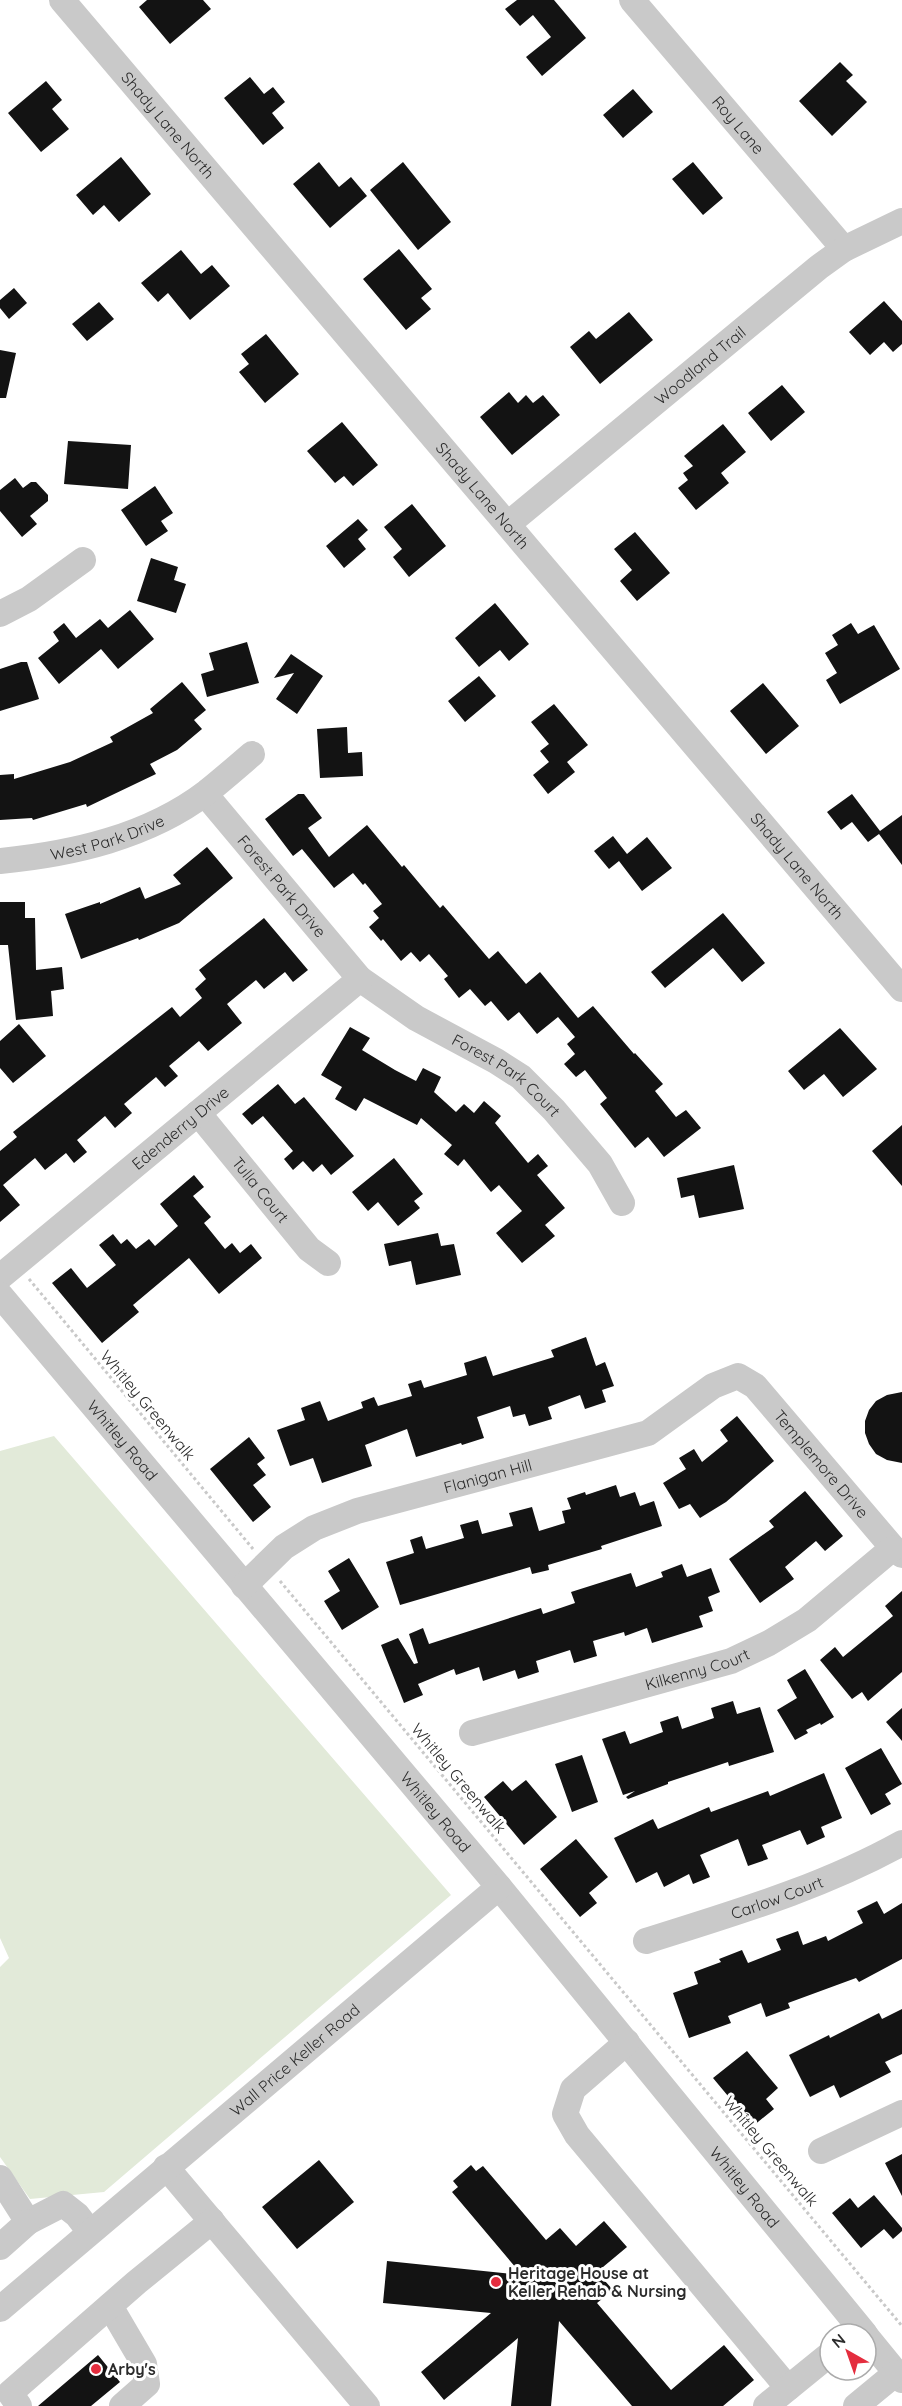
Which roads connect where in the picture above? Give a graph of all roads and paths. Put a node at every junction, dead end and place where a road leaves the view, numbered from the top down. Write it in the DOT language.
graph roads {
  1 [pos="62,0"];
  2 [pos="632,0"];
  3 [pos="902,221"];
  4 [pos="844,249"];
  5 [pos="508,524"];
  6 [pos="83,560"];
  7 [pos="0,614"];
  8 [pos="252,754"];
  9 [pos="205,794"];
  10 [pos="0,861"];
  11 [pos="360,979"];
  12 [pos="902,989"];
  13 [pos="198,1113"];
  14 [pos="622,1203"];
  15 [pos="328,1263"];
  16 [pos="8,1271"];
  17 [pos="0,1295"];
  18 [pos="738,1376"];
  19 [pos="897,1551"];
  20 [pos="266,1564"];
  21 [pos="244,1586"];
  22 [pos="472,1733"];
  23 [pos="902,1843"];
  24 [pos="499,1887"];
  25 [pos="646,1941"];
  26 [pos="627,2042"];
  27 [pos="902,2113"];
  28 [pos="821,2151"];
  29 [pos="166,2167"];
  30 [pos="0,2178"];
  31 [pos="212,2221"];
  32 [pos="28,2222"];
  33 [pos="90,2232"];
  34 [pos="0,2247"];
  35 [pos="110,2306"];
  36 [pos="0,2310"];
  37 [pos="852,2322"];
  38 [pos="902,2326"];
  39 [pos="878,2353"];
  40 [pos="818,2364"];
  41 [pos="899,2377"];
  42 [pos="788,2388"];
  43 [pos="19,2406"];
  44 [pos="122,2406"];
  45 [pos="367,2406"];
  46 [pos="766,2406"];
  47 [pos="856,2406"];
  1 -- 5 [label="street, Shady Lane North"];
  2 -- 4 [label="street, Roy Lane"];
  3 -- 4 [label="street, Woodland Trail"];
  4 -- 5 [label="street, Woodland Trail"];
  5 -- 12 [label="street, Shady Lane North"];
  6 -- 7 [label="street"];
  8 -- 9 [label="street, West Park Drive"];
  9 -- 10 [label="street, West Park Drive"];
  9 -- 11 [label="street, Forest Park Drive"];
  11 -- 13 [label="street, Edenderry Drive"];
  11 -- 14 [label="street, Forest Park Court"];
  13 -- 15 [label="street, Tulla Court"];
  13 -- 16 [label="street, Edenderry Drive"];
  16 -- 20 [label="path, Whitley Greenwalk"];
  17 -- 21 [label="street, Whitley Road"];
  18 -- 19 [label="street, Templemore Drive"];
  18 -- 20 [label="street, Flanigan Hill"];
  19 -- 22 [label="street, Kilkenny Court"];
  20 -- 21 [label="street, Flanigan Hill"];
  20 -- 38 [label="path, Whitley Greenwalk"];
  21 -- 24 [label="street, Whitley Road"];
  23 -- 25 [label="street, Carlow Court"];
  24 -- 26 [label="street, Whitley Road"];
  24 -- 29 [label="street, Wall Price Keller Road"];
  26 -- 37 [label="street, Whitley Road"];
  26 -- 42 [label="street"];
  27 -- 28 [label="street"];
  29 -- 31 [label="street"];
  29 -- 33 [label="street, Wall Price Keller Road"];
  30 -- 32 [label="street"];
  31 -- 35 [label="street"];
  31 -- 45 [label="street"];
  32 -- 33 [label="street"];
  32 -- 34 [label="street"];
  33 -- 36 [label="street, Wall Price Keller Road"];
  35 -- 43 [label="street"];
  35 -- 44 [label="street"];
  39 -- 41 [label="street, Whitley Road"];
  40 -- 42 [label="street"];
  41 -- 47 [label="street"];
  42 -- 46 [label="street"];
}
